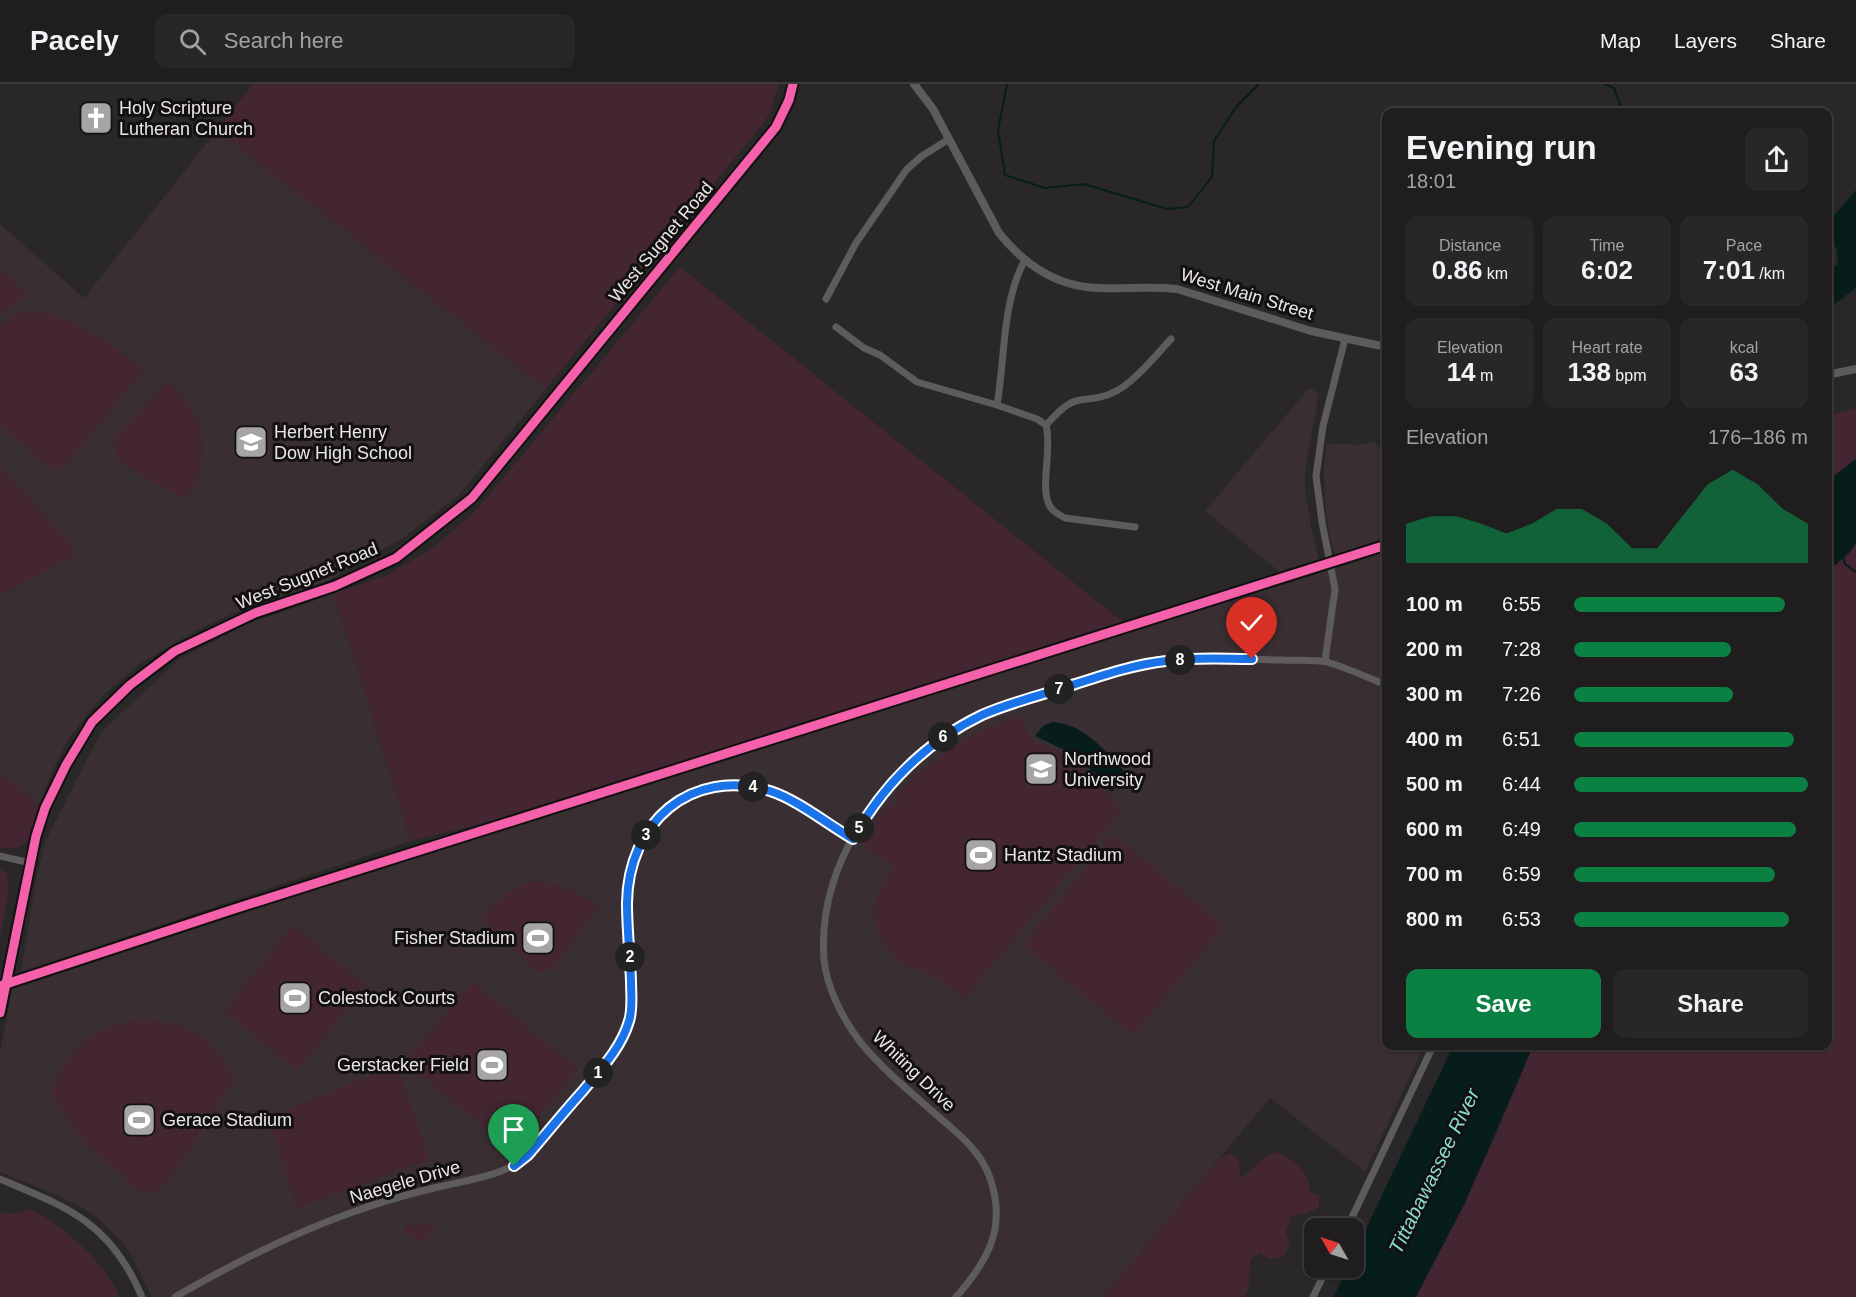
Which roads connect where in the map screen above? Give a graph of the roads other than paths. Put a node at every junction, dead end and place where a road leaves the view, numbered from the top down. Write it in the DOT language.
graph roads {
  1 [pos="793,84"];
  2 [pos="914,84"];
  3 [pos="949,139"];
  4 [pos="1025,261"];
  5 [pos="826,299"];
  6 [pos="836,327"];
  7 [pos="1171,339"];
  8 [pos="1345,339"];
  9 [pos="1382,346"];
  10 [pos="1856,369"];
  11 [pos="1832,374"];
  12 [pos="997,405"];
  13 [pos="1047,424"];
  14 [pos="1135,527"];
  15 [pos="1325,662"];
  16 [pos="1382,683"];
  17 [pos="853,839"];
  18 [pos="0,856"];
  19 [pos="30,863"];
  20 [pos="0,1013"];
  21 [pos="1431,1050"];
  22 [pos="0,1179"];
  23 [pos="1352,1218"];
  24 [pos="1323,1278"];
  25 [pos="142,1297"];
  26 [pos="175,1297"];
  27 [pos="956,1297"];
  28 [pos="1313,1297"];
  1 -- 19 [label="street, West Sugnet Road"];
  2 -- 3 [label="street, West Main Street"];
  3 -- 4 [label="street, West Main Street"];
  3 -- 5 [label="street"];
  4 -- 8 [label="street, West Main Street"];
  4 -- 12 [label="street"];
  6 -- 12 [label="street"];
  7 -- 13 [label="street"];
  8 -- 9 [label="street, West Main Street"];
  8 -- 15 [label="street"];
  10 -- 11 [label="street"];
  12 -- 13 [label="street"];
  13 -- 14 [label="street"];
  15 -- 16 [label="street, Whiting Drive"];
  15 -- 17 [label="street, Whiting Drive"];
  17 -- 26 [label="street, Naegele Drive"];
  17 -- 27 [label="street, Whiting Drive"];
  18 -- 19 [label="street"];
  19 -- 20 [label="street, West Sugnet Road"];
  21 -- 23 [label="street"];
  22 -- 25 [label="street"];
  24 -- 28 [label="street"];
}
